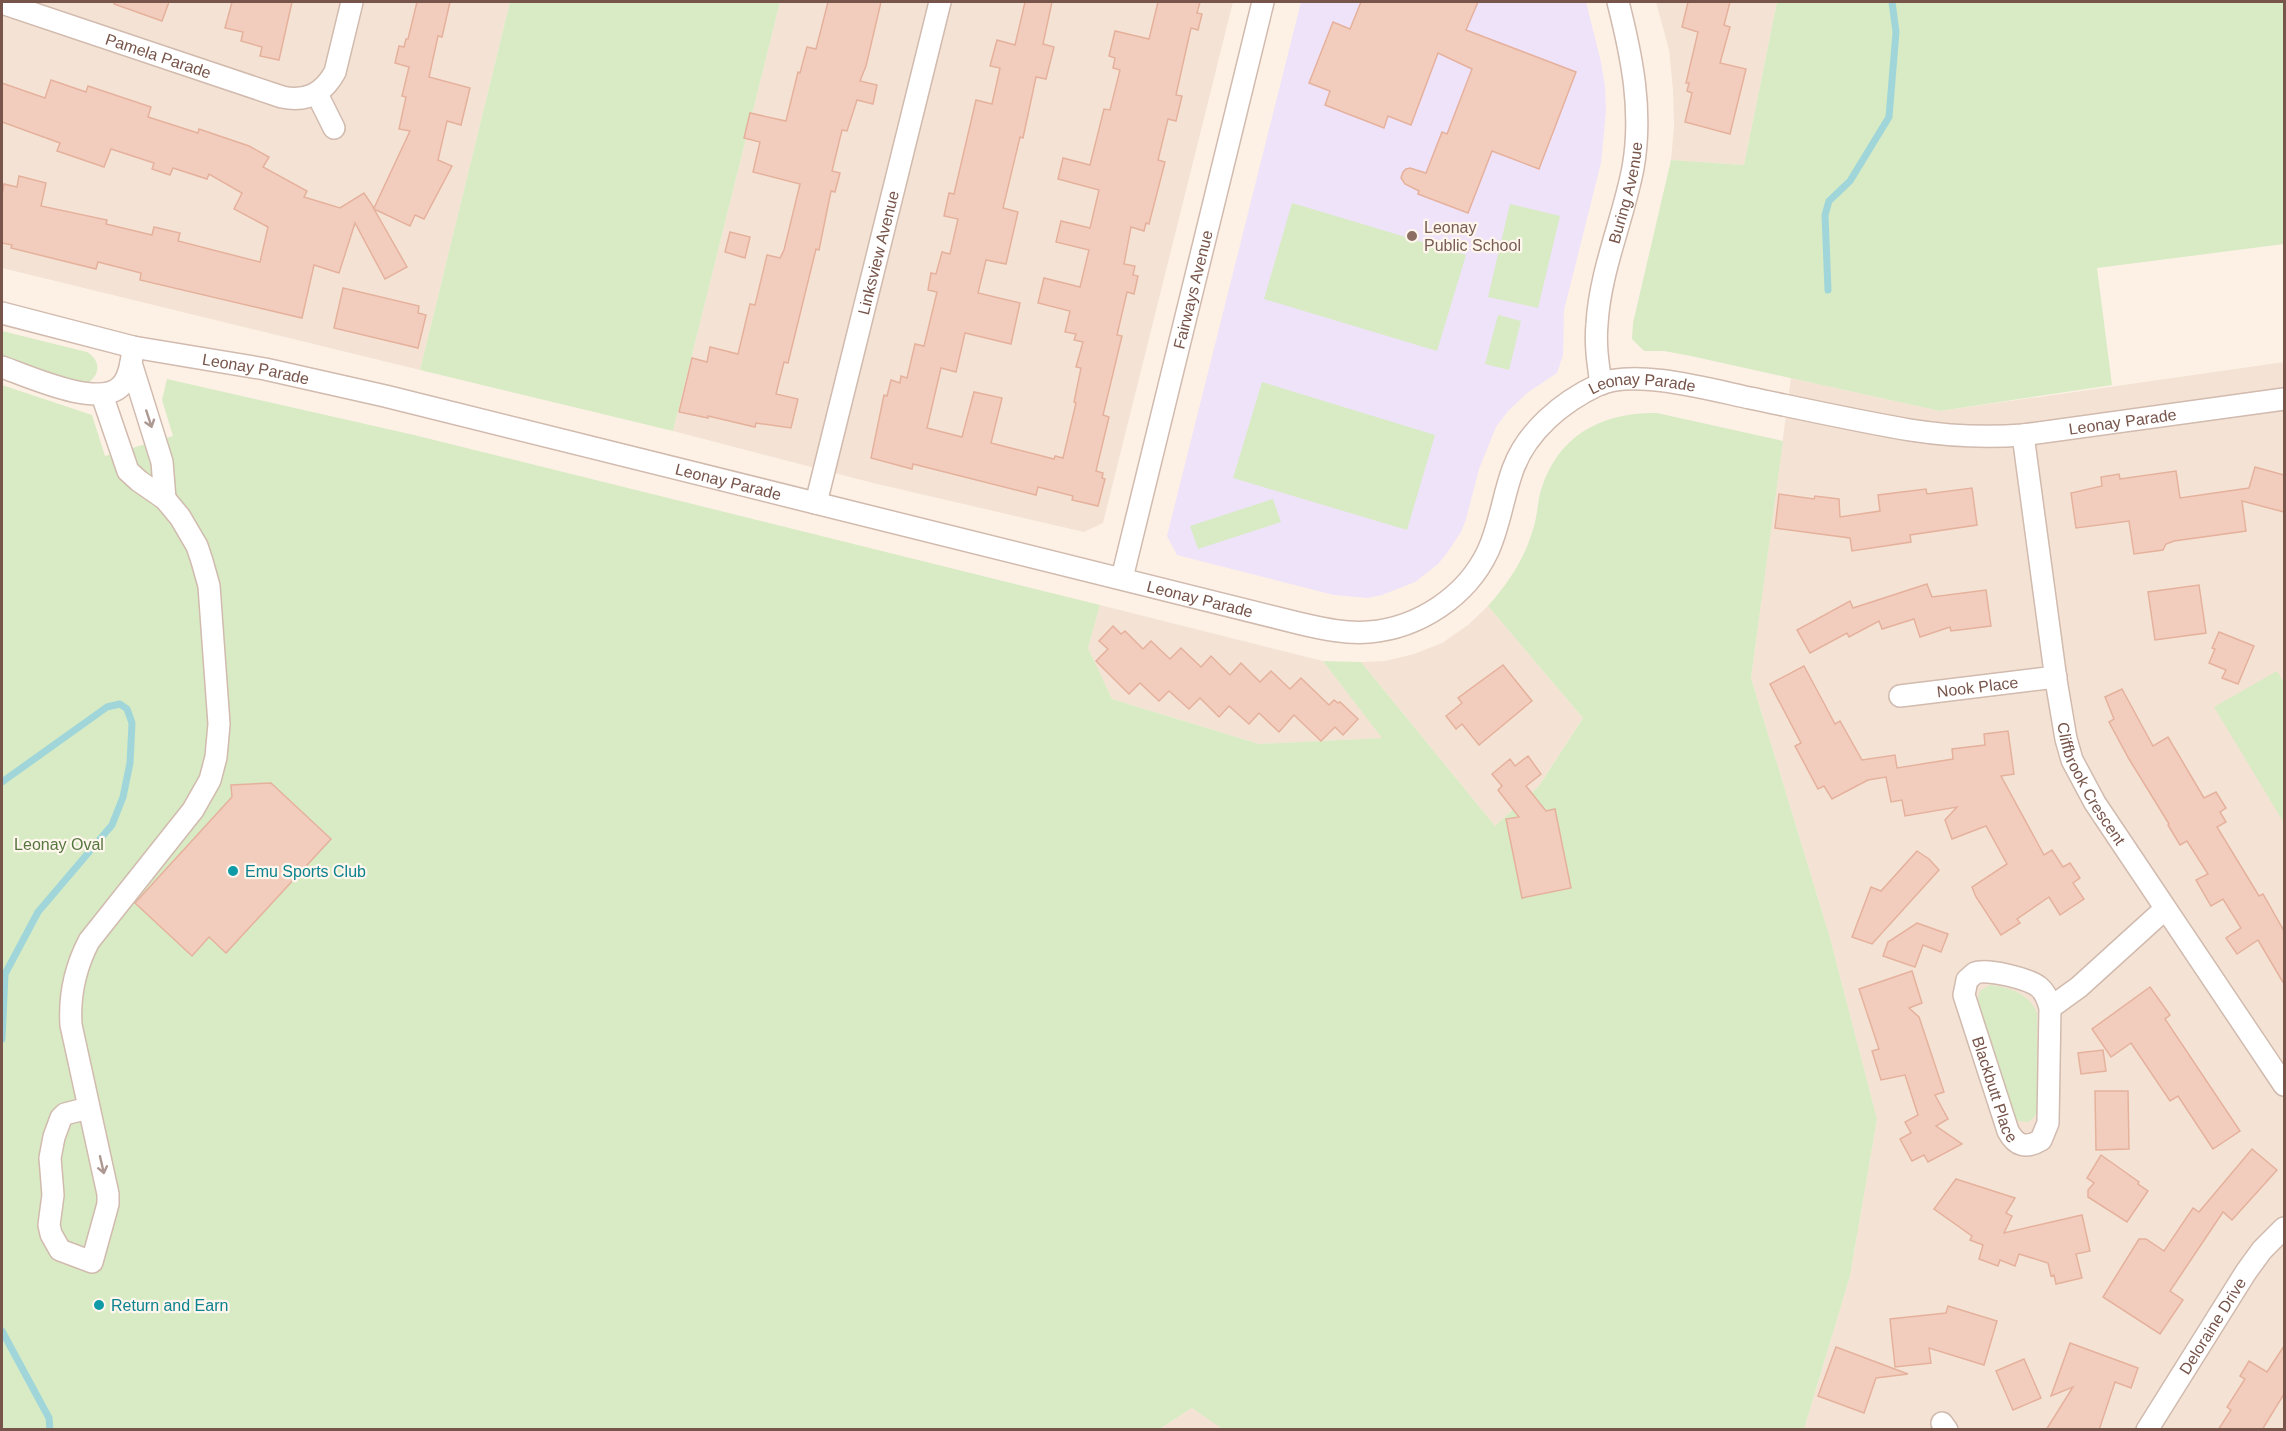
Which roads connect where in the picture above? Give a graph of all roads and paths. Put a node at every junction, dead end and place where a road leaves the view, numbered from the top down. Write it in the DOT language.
graph roads {
  1 [pos="352,2"];
  2 [pos="940,2"];
  3 [pos="1263,2"];
  4 [pos="1618,2"];
  5 [pos="2,3"];
  6 [pos="44,9"];
  7 [pos="317,94"];
  8 [pos="334,128"];
  9 [pos="4,313"];
  10 [pos="132,355"];
  11 [pos="2,367"];
  12 [pos="1601,384"];
  13 [pos="102,395"];
  14 [pos="2284,399"];
  15 [pos="2023,435"];
  16 [pos="165,499"];
  17 [pos="816,503"];
  18 [pos="1122,579"];
  19 [pos="2055,676"];
  20 [pos="1900,696"];
  21 [pos="2164,909"];
  22 [pos="2050,1008"];
  23 [pos="2284,1085"];
  24 [pos="88,1108"];
  25 [pos="2284,1228"];
  26 [pos="2147,1430"];
  1 -- 7 [label="street"];
  2 -- 17 [label="street, Linksview Avenue"];
  3 -- 18 [label="street, Fairways Avenue"];
  4 -- 12 [label="street, Buring Avenue"];
  5 -- 6 [label="street, Pamela Parade"];
  6 -- 7 [label="street, Pamela Parade"];
  7 -- 8 [label="street"];
  9 -- 10 [label="street, Leonay Parade"];
  10 -- 13 [label="street"];
  10 -- 16 [label="street, one-way"];
  10 -- 17 [label="street, Leonay Parade"];
  11 -- 13 [label="street"];
  12 -- 15 [label="street, Leonay Parade"];
  12 -- 18 [label="street, Leonay Parade"];
  13 -- 16 [label="street"];
  14 -- 15 [label="street, Leonay Parade"];
  15 -- 19 [label="street, Cliffbrook Crescent"];
  16 -- 24 [label="street"];
  17 -- 18 [label="street, Leonay Parade"];
  19 -- 20 [label="street, Nook Place"];
  19 -- 21 [label="street, Cliffbrook Crescent"];
  21 -- 22 [label="street"];
  21 -- 23 [label="street, Cliffbrook Crescent"];
  22 -- 22 [label="street, Blackbutt Place"];
  24 -- 24 [label="street, one-way"];
  25 -- 26 [label="street, Deloraine Drive"];
}
